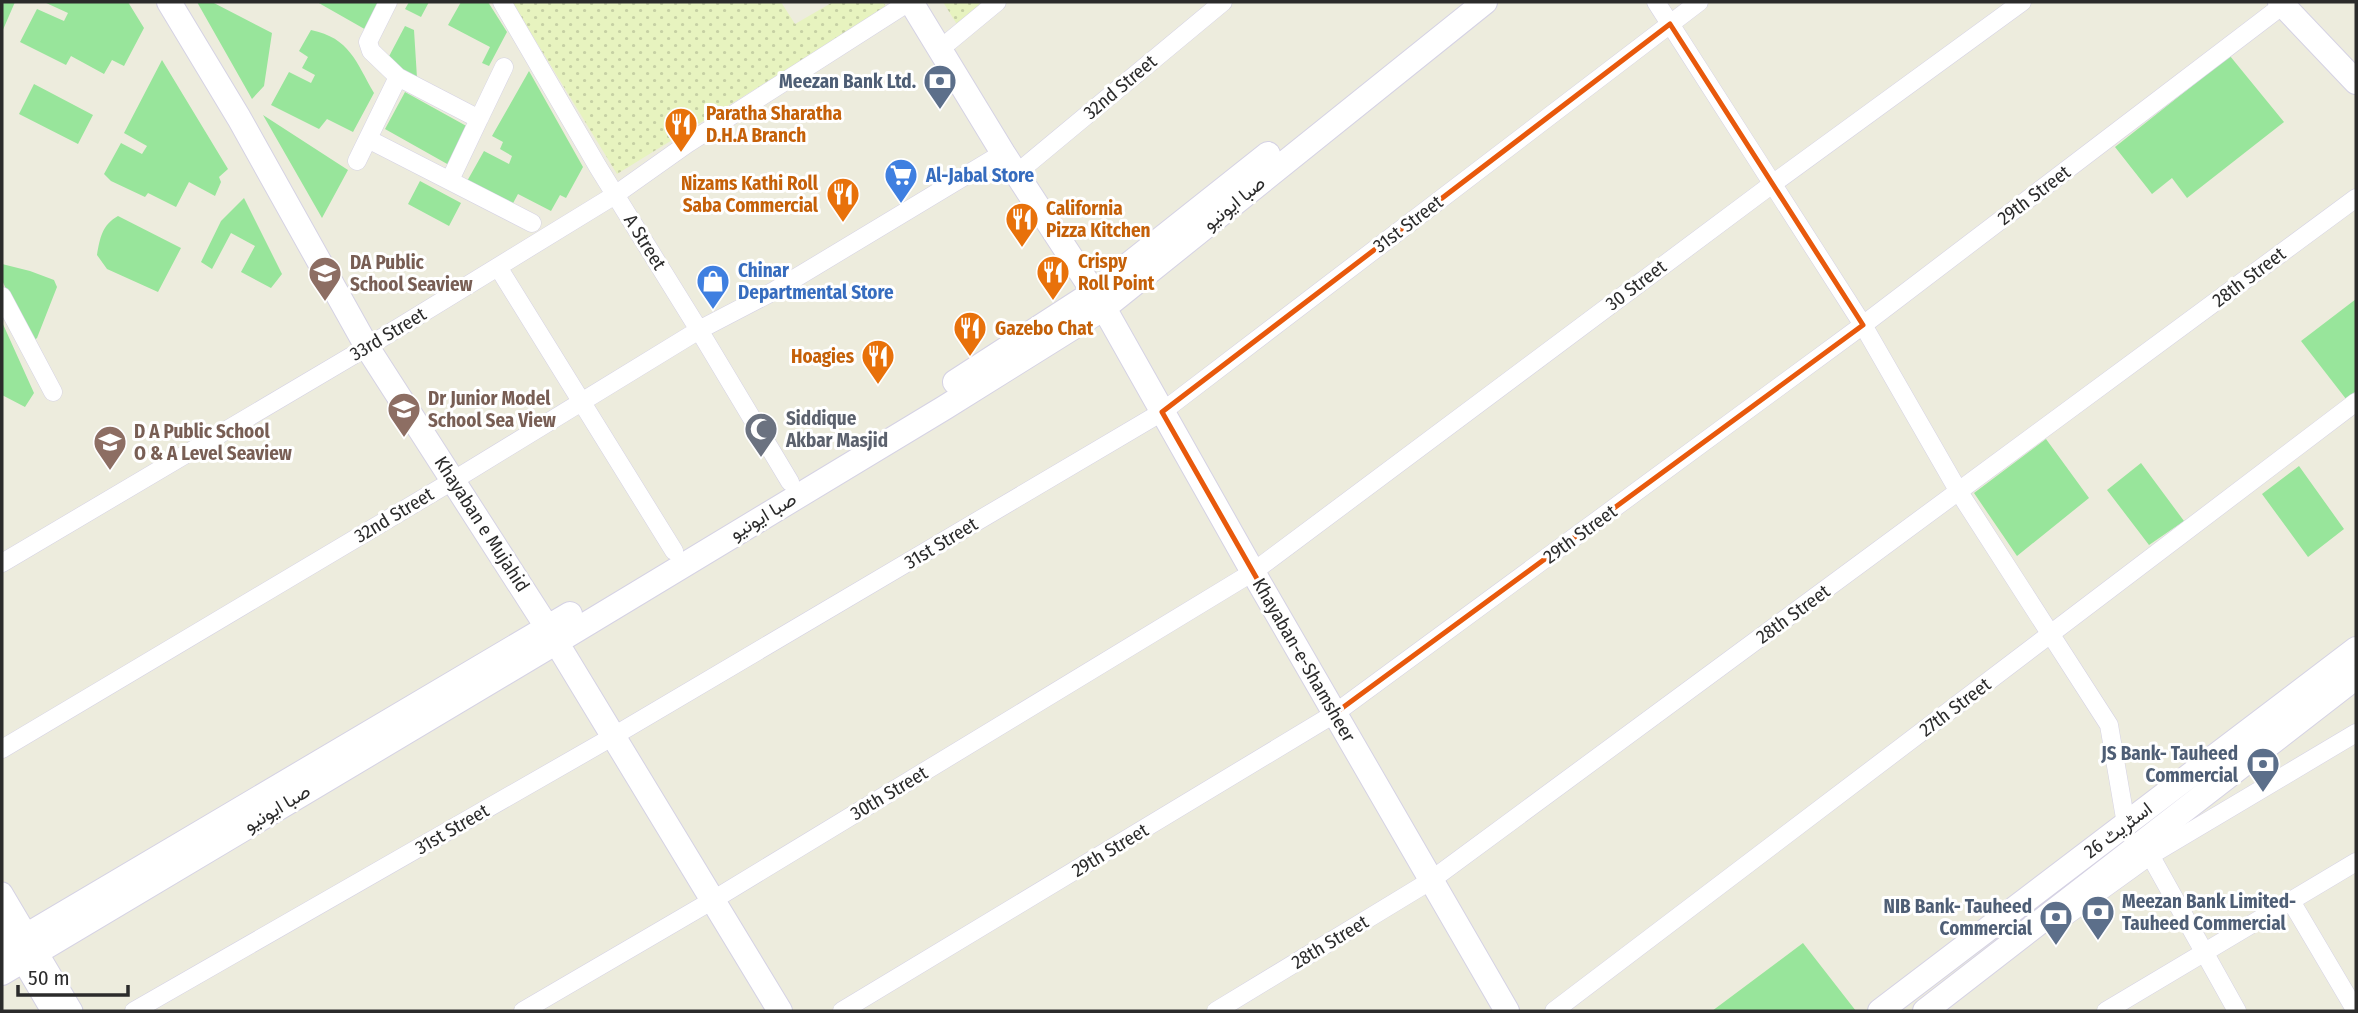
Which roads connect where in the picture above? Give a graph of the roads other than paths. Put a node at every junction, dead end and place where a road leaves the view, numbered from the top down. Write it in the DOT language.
graph roads {
  1 [pos="169,2"];
  2 [pos="388,2"];
  3 [pos="502,2"];
  4 [pos="910,2"];
  5 [pos="997,2"];
  6 [pos="1223,2"];
  7 [pos="1460,2"];
  8 [pos="1485,2"];
  9 [pos="1656,2"];
  10 [pos="1699,2"];
  11 [pos="2022,2"];
  12 [pos="2281,3"];
  13 [pos="1670,24"];
  14 [pos="939,50"];
  15 [pos="504,67"];
  16 [pos="398,77"];
  17 [pos="2356,82"];
  18 [pos="480,119"];
  19 [pos="368,139"];
  20 [pos="357,161"];
  21 [pos="1010,163"];
  22 [pos="450,180"];
  23 [pos="1771,185"];
  24 [pos="615,195"];
  25 [pos="2356,198"];
  26 [pos="532,223"];
  27 [pos="498,267"];
  28 [pos="2,296"];
  29 [pos="1099,300"];
  30 [pos="1863,325"];
  31 [pos="699,330"];
  32 [pos="367,347"];
  33 [pos="53,392"];
  34 [pos="582,402"];
  35 [pos="2356,402"];
  36 [pos="1161,412"];
  37 [pos="454,480"];
  38 [pos="790,482"];
  39 [pos="1959,492"];
  40 [pos="674,551"];
  41 [pos="2,563"];
  42 [pos="1253,572"];
  43 [pos="551,635"];
  44 [pos="2050,635"];
  45 [pos="2356,649"];
  46 [pos="2356,677"];
  47 [pos="1334,714"];
  48 [pos="2356,733"];
  49 [pos="612,737"];
  50 [pos="2,749"];
  51 [pos="2140,840"];
  52 [pos="2356,862"];
  53 [pos="1430,881"];
  54 [pos="2,893"];
  55 [pos="713,900"];
  56 [pos="2291,901"];
  57 [pos="15,948"];
  58 [pos="2203,953"];
  59 [pos="2111,1010"];
  60 [pos="52,1011"];
  61 [pos="72,1011"];
  62 [pos="134,1011"];
  63 [pos="523,1011"];
  64 [pos="780,1011"];
  65 [pos="842,1011"];
  66 [pos="1216,1011"];
  67 [pos="1507,1011"];
  68 [pos="1553,1011"];
  69 [pos="1880,1011"];
  70 [pos="1925,1011"];
  71 [pos="1934,1011"];
  72 [pos="2237,1011"];
  73 [pos="2356,1011"];
  1 -- 32 [label="main road, Khayaban e Mujahid"];
  2 -- 16 [label="street"];
  3 -- 24 [label="street, A Street"];
  4 -- 14 [label="main road, Khayaban-e-Shamsheer"];
  4 -- 24 [label="street, 33rd Street"];
  5 -- 14 [label="street"];
  6 -- 21 [label="street, 32nd Street"];
  7 -- 29 [label="main road, صبا ایونیو"];
  8 -- 29 [label="main road, صبا ایونیو"];
  9 -- 13 [label="street"];
  10 -- 13 [label="street, 31st Street"];
  11 -- 23 [label="street, 30 Street"];
  12 -- 17 [label="main road"];
  12 -- 30 [label="street, 29th Street"];
  13 -- 23 [label="street"];
  13 -- 36 [label="street, 31st Street"];
  14 -- 21 [label="main road, Khayaban-e-Shamsheer"];
  15 -- 18 [label="street"];
  16 -- 18 [label="street"];
  16 -- 19 [label="street"];
  18 -- 22 [label="street"];
  19 -- 20 [label="street"];
  19 -- 22 [label="street"];
  21 -- 29 [label="main road, Khayaban-e-Shamsheer"];
  21 -- 31 [label="street, 32nd Street"];
  22 -- 26 [label="street"];
  23 -- 30 [label="street"];
  23 -- 42 [label="street, 30 Street"];
  24 -- 27 [label="street, 33rd Street"];
  24 -- 31 [label="street, A Street"];
  25 -- 39 [label="street, 28th Street"];
  27 -- 32 [label="street, 33rd Street"];
  27 -- 34 [label="street"];
  28 -- 33 [label="street"];
  29 -- 36 [label="main road, Khayaban-e-Shamsheer"];
  29 -- 38 [label="main road, صبا ایونیو"];
  29 -- 43 [label="main road, صبا ایونیو"];
  30 -- 39 [label="street"];
  30 -- 47 [label="street, 29th Street"];
  31 -- 34 [label="street, 32nd Street"];
  31 -- 38 [label="street, A Street"];
  32 -- 37 [label="main road, Khayaban e Mujahid"];
  32 -- 41 [label="street, 33rd Street"];
  34 -- 37 [label="street, 32nd Street"];
  34 -- 40 [label="street"];
  35 -- 44 [label="street, 27th Street"];
  36 -- 42 [label="main road, Khayaban-e-Shamsheer"];
  36 -- 49 [label="street, 31st Street"];
  37 -- 43 [label="main road, Khayaban e Mujahid"];
  37 -- 50 [label="street, 32nd Street"];
  38 -- 40 [label="main road, صبا ایونیو"];
  39 -- 44 [label="street"];
  39 -- 53 [label="street, 28th Street"];
  40 -- 43 [label="main road, صبا ایونیو"];
  42 -- 47 [label="main road, Khayaban-e-Shamsheer"];
  42 -- 55 [label="street, 30th Street"];
  43 -- 49 [label="main road, Khayaban e Mujahid"];
  43 -- 57 [label="main road, صبا ایونیو"];
  44 -- 51 [label="street"];
  44 -- 68 [label="street, 27th Street"];
  45 -- 51 [label="main road, اسٹریٹ 26"];
  46 -- 51 [label="main road, اسٹریٹ 26"];
  47 -- 53 [label="main road, Khayaban-e-Shamsheer"];
  47 -- 65 [label="street, 29th Street"];
  48 -- 51 [label="street"];
  49 -- 55 [label="main road, Khayaban e Mujahid"];
  49 -- 62 [label="street, 31st Street"];
  51 -- 58 [label="street"];
  51 -- 69 [label="main road, اسٹریٹ 26"];
  51 -- 70 [label="main road, اسٹریٹ 26"];
  51 -- 71 [label="street"];
  52 -- 56 [label="street"];
  53 -- 66 [label="street, 28th Street"];
  53 -- 67 [label="main road, Khayaban-e-Shamsheer"];
  54 -- 57 [label="street"];
  55 -- 63 [label="street, 30th Street"];
  55 -- 64 [label="main road, Khayaban e Mujahid"];
  56 -- 58 [label="street"];
  56 -- 73 [label="street"];
  57 -- 60 [label="street"];
  57 -- 61 [label="street"];
  58 -- 59 [label="street"];
  58 -- 72 [label="street"];
}
